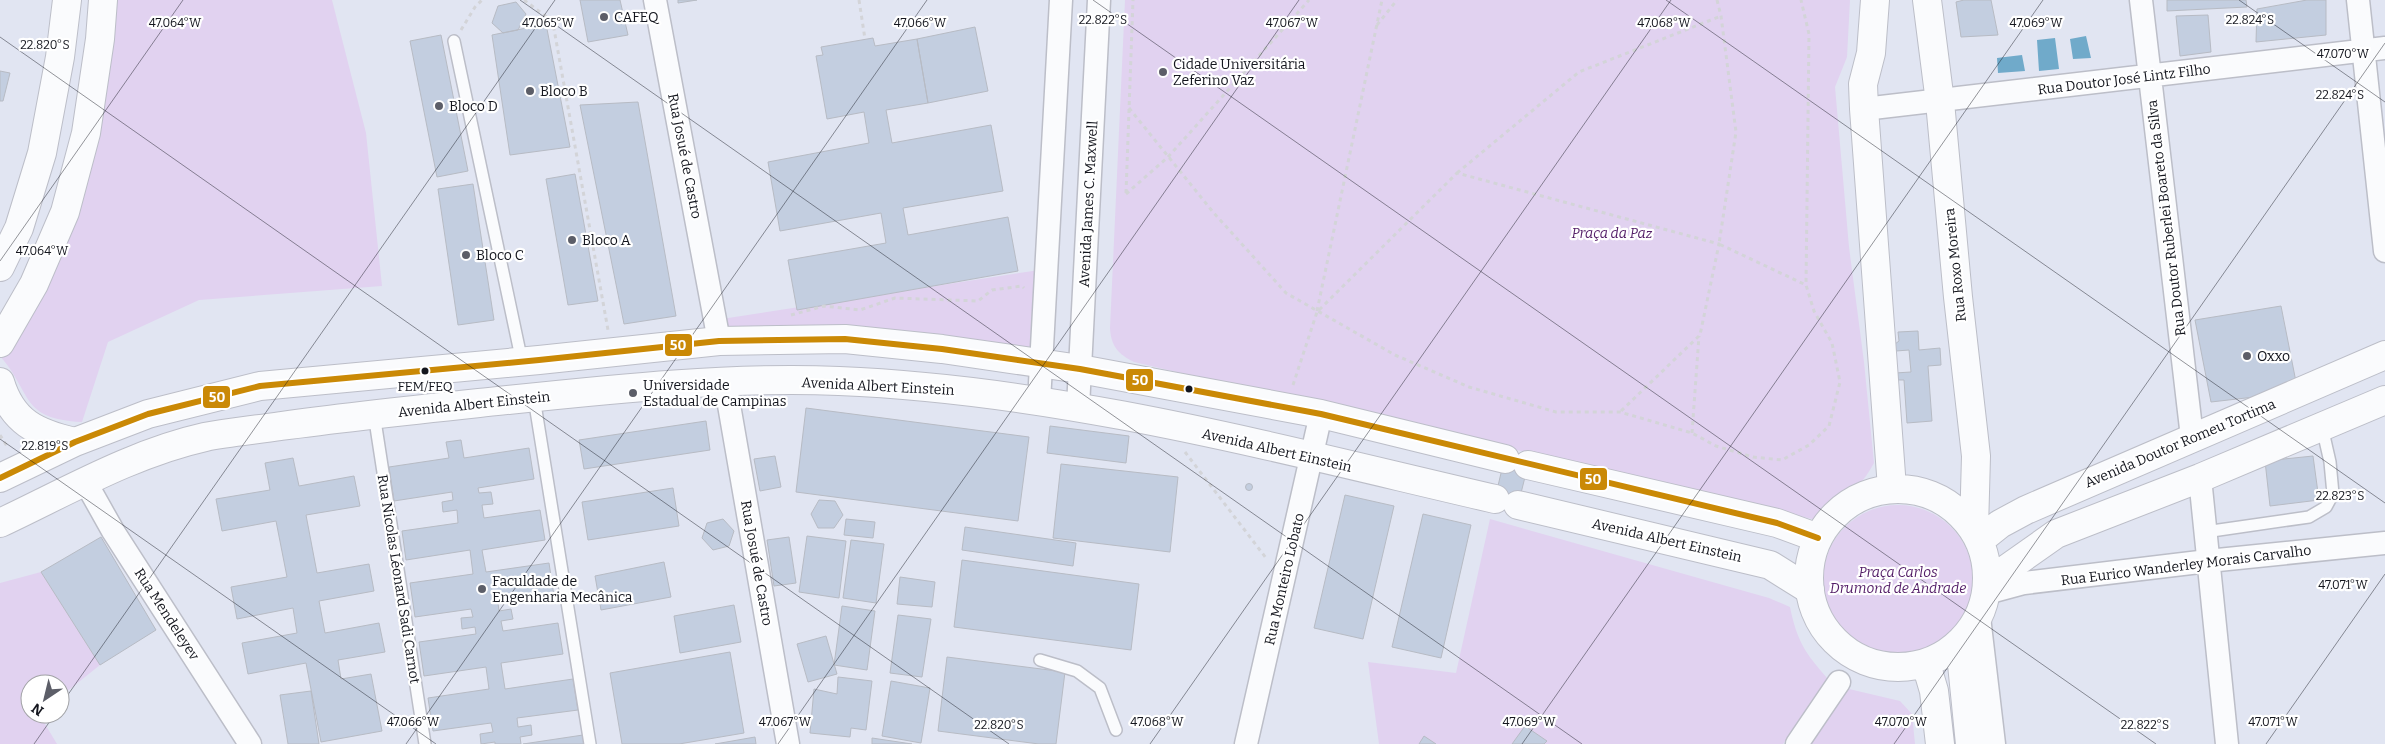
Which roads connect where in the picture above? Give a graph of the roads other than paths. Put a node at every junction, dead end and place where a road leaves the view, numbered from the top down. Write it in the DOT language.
graph roads {
  1 [pos="67,0"];
  2 [pos="103,0"];
  3 [pos="656,0"];
  4 [pos="1061,0"];
  5 [pos="1099,0"];
  6 [pos="1875,0"];
  7 [pos="1927,0"];
  8 [pos="2141,0"];
  9 [pos="2358,0"];
  10 [pos="454,41"];
  11 [pos="2374,50"];
  12 [pos="2150,76"];
  13 [pos="1940,102"];
  14 [pos="1864,109"];
  15 [pos="2385,251"];
  16 [pos="0,266"];
  17 [pos="719,341"];
  18 [pos="0,343"];
  19 [pos="2385,356"];
  20 [pos="522,362"];
  21 [pos="1041,364"];
  22 [pos="1080,369"];
  23 [pos="0,382"];
  24 [pos="726,382"];
  25 [pos="534,397"];
  26 [pos="2385,400"];
  27 [pos="1039,402"];
  28 [pos="1078,408"];
  29 [pos="374,414"];
  30 [pos="1322,414"];
  31 [pos="2322,426"];
  32 [pos="2192,437"];
  33 [pos="87,438"];
  34 [pos="1312,457"];
  35 [pos="6,466"];
  36 [pos="2200,478"];
  37 [pos="86,483"];
  38 [pos="1892,488"];
  39 [pos="0,523"];
  40 [pos="2205,532"];
  41 [pos="1977,535"];
  42 [pos="1818,538"];
  43 [pos="2385,542"];
  44 [pos="2208,561"];
  45 [pos="1810,590"];
  46 [pos="1985,597"];
  47 [pos="1960,644"];
  48 [pos="1040,660"];
  49 [pos="1926,664"];
  50 [pos="1839,682"];
  51 [pos="1116,730"];
  52 [pos="250,744"];
  53 [pos="425,744"];
  54 [pos="590,744"];
  55 [pos="788,744"];
  56 [pos="1246,744"];
  57 [pos="1797,744"];
  58 [pos="1940,744"];
  59 [pos="1970,744"];
  60 [pos="1994,744"];
  61 [pos="2227,744"];
  1 -- 16 [label="street"];
  2 -- 18 [label="street"];
  3 -- 17 [label="street, Rua Josué de Castro"];
  4 -- 21 [label="street"];
  5 -- 22 [label="street, Avenida James C. Maxwell"];
  6 -- 14 [label="street"];
  7 -- 13 [label="street, Rua Roxo Moreira"];
  8 -- 12 [label="street, Rua Doutor Ruberlei Boareto da Silva"];
  9 -- 11 [label="street"];
  10 -- 20 [label="lane"];
  11 -- 12 [label="street, Rua Doutor José Lintz Filho"];
  11 -- 15 [label="street"];
  12 -- 13 [label="street, Rua Doutor José Lintz Filho"];
  12 -- 32 [label="street, Rua Doutor Ruberlei Boareto da Silva"];
  13 -- 14 [label="street, Rua Doutor José Lintz Filho"];
  13 -- 41 [label="street, Rua Roxo Moreira"];
  14 -- 38 [label="street"];
  17 -- 20 [label="street"];
  17 -- 21 [label="street"];
  19 -- 32 [label="street, Avenida Doutor Romeu Tortima"];
  20 -- 33 [label="street"];
  21 -- 22 [label="street"];
  21 -- 27 [label="street"];
  22 -- 28 [label="street, Avenida James C. Maxwell"];
  22 -- 30 [label="street"];
  23 -- 33 [label="street"];
  24 -- 25 [label="street, Avenida Albert Einstein"];
  24 -- 27 [label="street, Avenida Albert Einstein"];
  24 -- 55 [label="street, Rua Josué de Castro"];
  25 -- 29 [label="street, Avenida Albert Einstein"];
  25 -- 54 [label="lane"];
  26 -- 31 [label="street"];
  27 -- 28 [label="street, Avenida Albert Einstein"];
  28 -- 34 [label="street, Avenida Albert Einstein"];
  29 -- 37 [label="street, Avenida Albert Einstein"];
  29 -- 53 [label="lane, Rua Nicolas Léonard Sadi Carnot"];
  30 -- 34 [label="street, Rua Monteiro Lobato"];
  30 -- 42 [label="street"];
  31 -- 36 [label="street"];
  31 -- 40 [label="lane"];
  32 -- 41 [label="street, Avenida Doutor Romeu Tortima"];
  33 -- 35 [label="street"];
  33 -- 37 [label="street"];
  34 -- 45 [label="street, Avenida Albert Einstein"];
  34 -- 56 [label="street, Rua Monteiro Lobato"];
  36 -- 40 [label="street"];
  36 -- 46 [label="street"];
  37 -- 39 [label="street, Avenida Albert Einstein"];
  37 -- 52 [label="street, Rua Mendeleyev"];
  38 -- 41 [label="street"];
  38 -- 42 [label="street"];
  40 -- 44 [label="street"];
  41 -- 46 [label="street"];
  42 -- 45 [label="street"];
  43 -- 44 [label="street, Rua Eurico Wanderley Morais Carvalho"];
  44 -- 46 [label="street, Rua Eurico Wanderley Morais Carvalho"];
  44 -- 61 [label="street"];
  45 -- 49 [label="street"];
  46 -- 47 [label="street"];
  46 -- 60 [label="street"];
  47 -- 49 [label="street"];
  47 -- 59 [label="street"];
  48 -- 51 [label="lane"];
  49 -- 58 [label="street"];
  50 -- 57 [label="street"];
}
